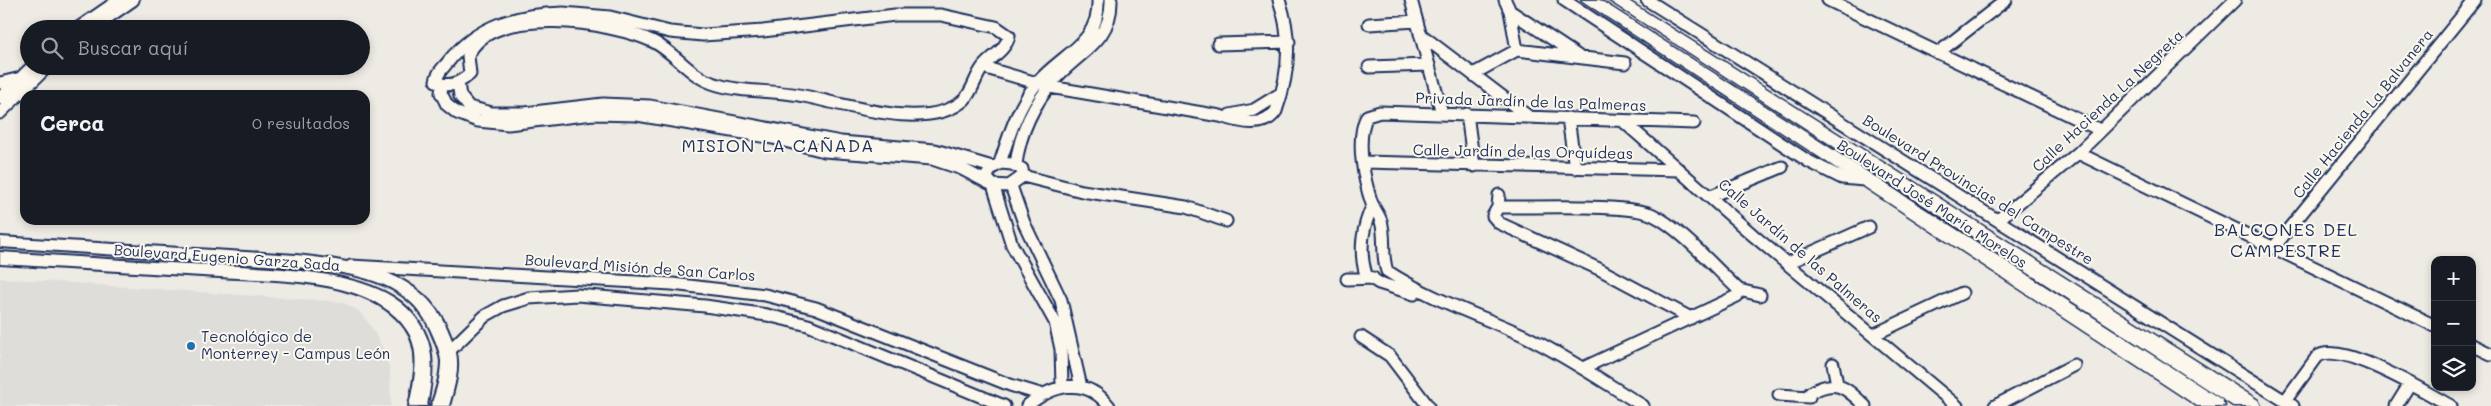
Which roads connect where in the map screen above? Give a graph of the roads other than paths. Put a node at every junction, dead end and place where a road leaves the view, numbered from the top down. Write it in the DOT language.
graph roads {
  1 [pos="119,0"];
  2 [pos="133,0"];
  3 [pos="1098,0"];
  4 [pos="1111,0"];
  5 [pos="1279,0"];
  6 [pos="1411,0"];
  7 [pos="1506,0"];
  8 [pos="1564,0"];
  9 [pos="1589,0"];
  10 [pos="1616,0"];
  11 [pos="1647,0"];
  12 [pos="1828,0"];
  13 [pos="2006,0"];
  14 [pos="2235,0"];
  15 [pos="2475,0"];
  16 [pos="1510,11"];
  17 [pos="90,20"];
  18 [pos="104,20"];
  19 [pos="1417,21"];
  20 [pos="1370,24"];
  21 [pos="1420,34"];
  22 [pos="1289,42"];
  23 [pos="1218,44"];
  24 [pos="1517,50"];
  25 [pos="1938,53"];
  26 [pos="1581,58"];
  27 [pos="1625,63"];
  28 [pos="1429,65"];
  29 [pos="467,66"];
  30 [pos="983,67"];
  31 [pos="1369,67"];
  32 [pos="444,69"];
  33 [pos="1472,74"];
  34 [pos="24,75"];
  35 [pos="39,75"];
  36 [pos="21,78"];
  37 [pos="36,78"];
  38 [pos="0,83"];
  39 [pos="458,83"];
  40 [pos="1037,83"];
  41 [pos="442,85"];
  42 [pos="1050,87"];
  43 [pos="23,90"];
  44 [pos="20,93"];
  45 [pos="0,98"];
  46 [pos="0,112"];
  47 [pos="1442,114"];
  48 [pos="1467,114"];
  49 [pos="1530,117"];
  50 [pos="1568,118"];
  51 [pos="1623,121"];
  52 [pos="1694,122"];
  53 [pos="2100,130"];
  54 [pos="2078,153"];
  55 [pos="1364,162"];
  56 [pos="1016,164"];
  57 [pos="996,165"];
  58 [pos="1474,166"];
  59 [pos="1782,167"];
  60 [pos="1575,168"];
  61 [pos="1680,170"];
  62 [pos="1023,176"];
  63 [pos="1864,180"];
  64 [pos="991,184"];
  65 [pos="1011,186"];
  66 [pos="1711,196"];
  67 [pos="1372,204"];
  68 [pos="1998,220"];
  69 [pos="1226,222"];
  70 [pos="1869,227"];
  71 [pos="1032,240"];
  72 [pos="0,242"];
  73 [pos="1012,245"];
  74 [pos="2274,247"];
  75 [pos="0,258"];
  76 [pos="1788,263"];
  77 [pos="340,265"];
  78 [pos="1048,273"];
  79 [pos="1391,275"];
  80 [pos="1032,277"];
  81 [pos="1369,278"];
  82 [pos="1347,279"];
  83 [pos="624,281"];
  84 [pos="1739,290"];
  85 [pos="1962,293"];
  86 [pos="1760,295"];
  87 [pos="615,298"];
  88 [pos="1448,302"];
  89 [pos="1692,318"];
  90 [pos="2431,324"];
  91 [pos="1873,335"];
  92 [pos="1361,337"];
  93 [pos="2476,346"];
  94 [pos="448,352"];
  95 [pos="2491,354"];
  96 [pos="1833,364"];
  97 [pos="2074,365"];
  98 [pos="1583,368"];
  99 [pos="1837,384"];
  100 [pos="2409,385"];
  101 [pos="1062,386"];
  102 [pos="1081,387"];
  103 [pos="1040,394"];
  104 [pos="1779,395"];
  105 [pos="1814,402"];
  106 [pos="2289,404"];
  107 [pos="1429,405"];
  108 [pos="418,406"];
  109 [pos="440,406"];
  110 [pos="1004,406"];
  111 [pos="1027,406"];
  112 [pos="1109,406"];
  113 [pos="1643,406"];
  114 [pos="1865,406"];
  115 [pos="1956,406"];
  116 [pos="1995,406"];
  117 [pos="2214,406"];
  118 [pos="2250,406"];
  119 [pos="2396,406"];
  120 [pos="2451,406"];
  1 -- 17 [label="street"];
  2 -- 18 [label="street"];
  3 -- 40 [label="street"];
  4 -- 42 [label="street"];
  5 -- 22 [label="street"];
  6 -- 19 [label="street"];
  7 -- 16 [label="street"];
  8 -- 63 [label="street"];
  9 -- 63 [label="main road, Boulevard José María Morelos"];
  10 -- 118 [label="main road, Boulevard José María Morelos"];
  11 -- 68 [label="street, Boulevard Provincias del Campestre"];
  12 -- 25 [label="street"];
  13 -- 25 [label="street"];
  14 -- 53 [label="street, Calle Hacienda La Negreta"];
  15 -- 74 [label="street, Calle Hacienda La Balvanera"];
  16 -- 24 [label="street"];
  16 -- 26 [label="street"];
  19 -- 20 [label="street"];
  19 -- 21 [label="street"];
  21 -- 28 [label="street"];
  21 -- 33 [label="street"];
  22 -- 23 [label="street"];
  22 -- 42 [label="street"];
  24 -- 26 [label="street"];
  24 -- 33 [label="street"];
  25 -- 53 [label="street"];
  26 -- 27 [label="street"];
  28 -- 31 [label="street"];
  28 -- 47 [label="street"];
  29 -- 30 [label="street"];
  29 -- 32 [label="street"];
  29 -- 39 [label="street"];
  30 -- 32 [label="street"];
  30 -- 40 [label="street"];
  32 -- 41 [label="street"];
  33 -- 49 [label="street"];
  34 -- 36 [label="street"];
  35 -- 37 [label="street"];
  36 -- 37 [label="street"];
  36 -- 38 [label="street"];
  36 -- 45 [label="street"];
  37 -- 43 [label="street"];
  39 -- 41 [label="street"];
  39 -- 57 [label="street"];
  40 -- 42 [label="street"];
  40 -- 57 [label="street"];
  41 -- 64 [label="street"];
  42 -- 56 [label="street"];
  44 -- 46 [label="street"];
  47 -- 48 [label="street, Privada Jardín de las Palmeras"];
  47 -- 55 [label="street, Privada Jardín de las Palmeras"];
  48 -- 49 [label="street, Privada Jardín de las Palmeras"];
  48 -- 58 [label="street"];
  49 -- 50 [label="street, Privada Jardín de las Palmeras"];
  50 -- 51 [label="street, Privada Jardín de las Palmeras"];
  50 -- 60 [label="street"];
  51 -- 52 [label="street, Privada Jardín de las Palmeras"];
  51 -- 61 [label="street, Calle Jardín de las Palmeras"];
  53 -- 54 [label="street, Calle Hacienda La Negreta"];
  54 -- 68 [label="street, Calle Hacienda La Negreta"];
  54 -- 74 [label="street"];
  55 -- 58 [label="street, Calle Jardín de las Orquídeas"];
  55 -- 67 [label="street"];
  56 -- 57 [label="street"];
  56 -- 62 [label="street"];
  57 -- 64 [label="street"];
  58 -- 60 [label="street, Calle Jardín de las Orquídeas"];
  59 -- 66 [label="street"];
  60 -- 61 [label="street, Calle Jardín de las Orquídeas"];
  61 -- 66 [label="street, Calle Jardín de las Palmeras"];
  62 -- 65 [label="street"];
  62 -- 69 [label="street"];
  63 -- 117 [label="main road, Boulevard José María Morelos"];
  64 -- 65 [label="street"];
  64 -- 73 [label="street"];
  65 -- 71 [label="street"];
  66 -- 76 [label="street, Calle Jardín de las Palmeras"];
  67 -- 79 [label="street"];
  67 -- 81 [label="street"];
  68 -- 106 [label="street, Boulevard Provincias del Campestre"];
  70 -- 76 [label="street"];
  71 -- 73 [label="street"];
  71 -- 78 [label="street"];
  72 -- 77 [label="street, Boulevard Eugenio Garza Sada"];
  73 -- 80 [label="street"];
  74 -- 90 [label="street"];
  75 -- 108 [label="street, Boulevard Eugenio Garza Sada"];
  76 -- 91 [label="street, Calle Jardín de las Palmeras"];
  77 -- 83 [label="street, Boulevard Misión de San Carlos"];
  77 -- 94 [label="street, Boulevard Eugenio Garza Sada"];
  78 -- 80 [label="street"];
  78 -- 102 [label="street"];
  79 -- 81 [label="street"];
  79 -- 88 [label="street"];
  80 -- 101 [label="street"];
  81 -- 82 [label="street"];
  81 -- 88 [label="street"];
  83 -- 87 [label="street"];
  83 -- 103 [label="street, Boulevard Misión de San Carlos"];
  84 -- 86 [label="street"];
  84 -- 89 [label="street"];
  84 -- 89 [label="street"];
  85 -- 91 [label="street"];
  87 -- 94 [label="street, Boulevard Misión de San Carlos"];
  87 -- 110 [label="street, Boulevard Misión de San Carlos"];
  88 -- 98 [label="street"];
  89 -- 98 [label="street"];
  91 -- 115 [label="street, Calle Jardín de las Palmeras"];
  92 -- 107 [label="street"];
  93 -- 95 [label="street"];
  94 -- 109 [label="street, Boulevard Eugenio Garza Sada"];
  96 -- 99 [label="street"];
  97 -- 116 [label="street"];
  98 -- 113 [label="street"];
  99 -- 105 [label="street"];
  99 -- 114 [label="street"];
  100 -- 106 [label="street"];
  100 -- 119 [label="street"];
  100 -- 120 [label="street"];
  101 -- 102 [label="street"];
  101 -- 103 [label="street"];
  102 -- 112 [label="street"];
  103 -- 111 [label="street"];
  104 -- 105 [label="street"];
}
